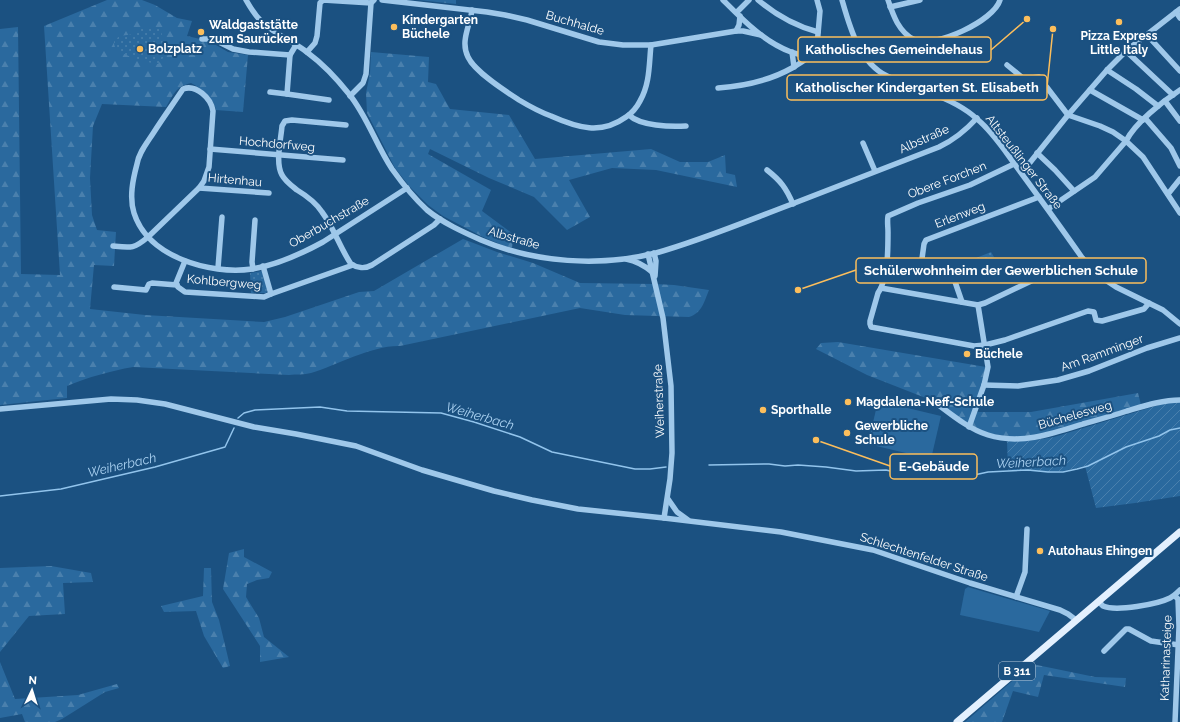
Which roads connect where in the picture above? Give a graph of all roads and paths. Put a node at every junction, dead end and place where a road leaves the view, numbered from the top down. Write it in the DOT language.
graph roads {
  1 [pos="246,0"];
  2 [pos="382,0"];
  3 [pos="723,0"];
  4 [pos="749,0"];
  5 [pos="758,0"];
  6 [pos="817,0"];
  7 [pos="842,0"];
  8 [pos="888,0"];
  9 [pos="920,0"];
  10 [pos="1000,0"];
  11 [pos="373,2"];
  12 [pos="890,7"];
  13 [pos="472,10"];
  14 [pos="1178,10"];
  15 [pos="738,14"];
  16 [pos="1180,18"];
  17 [pos="736,31"];
  18 [pos="818,32"];
  19 [pos="761,35"];
  20 [pos="1147,36"];
  21 [pos="202,39"];
  22 [pos="296,45"];
  23 [pos="651,45"];
  24 [pos="1126,50"];
  25 [pos="307,52"];
  26 [pos="792,52"];
  27 [pos="863,54"];
  28 [pos="290,55"];
  29 [pos="813,56"];
  30 [pos="1007,66"];
  31 [pos="794,67"];
  32 [pos="1107,70"];
  33 [pos="1180,71"];
  34 [pos="718,88"];
  35 [pos="1090,90"];
  36 [pos="1180,90"];
  37 [pos="270,92"];
  38 [pos="287,94"];
  39 [pos="1173,94"];
  40 [pos="350,96"];
  41 [pos="329,100"];
  42 [pos="1165,101"];
  43 [pos="1158,106"];
  44 [pos="629,115"];
  45 [pos="1068,115"];
  46 [pos="977,118"];
  47 [pos="1144,119"];
  48 [pos="1180,121"];
  49 [pos="346,125"];
  50 [pos="686,126"];
  51 [pos="1126,141"];
  52 [pos="863,143"];
  53 [pos="210,149"];
  54 [pos="1037,153"];
  55 [pos="279,155"];
  56 [pos="343,160"];
  57 [pos="1014,164"];
  58 [pos="1180,166"];
  59 [pos="768,170"];
  60 [pos="875,171"];
  61 [pos="1021,172"];
  62 [pos="1180,179"];
  63 [pos="199,188"];
  64 [pos="407,188"];
  65 [pos="1074,190"];
  66 [pos="270,194"];
  67 [pos="1168,194"];
  68 [pos="1039,197"];
  69 [pos="793,204"];
  70 [pos="1048,209"];
  71 [pos="1180,213"];
  72 [pos="222,217"];
  73 [pos="440,219"];
  74 [pos="255,220"];
  75 [pos="335,234"];
  76 [pos="148,237"];
  77 [pos="113,246"];
  78 [pos="651,254"];
  79 [pos="622,259"];
  80 [pos="1083,259"];
  81 [pos="185,261"];
  82 [pos="353,265"];
  83 [pos="263,266"];
  84 [pos="218,268"];
  85 [pos="253,269"];
  86 [pos="652,272"];
  87 [pos="655,284"];
  88 [pos="177,285"];
  89 [pos="114,287"];
  90 [pos="881,288"];
  91 [pos="271,294"];
  92 [pos="962,302"];
  93 [pos="1149,303"];
  94 [pos="978,305"];
  95 [pos="1180,324"];
  96 [pos="1180,338"];
  97 [pos="984,345"];
  98 [pos="984,385"];
  99 [pos="1180,400"];
  100 [pos="936,403"];
  101 [pos="0,409"];
  102 [pos="969,427"];
  103 [pos="668,499"];
  104 [pos="664,518"];
  105 [pos="693,522"];
  106 [pos="1027,530"];
  107 [pos="1180,532"];
  108 [pos="1180,590"];
  109 [pos="1175,596"];
  110 [pos="1016,597"];
  111 [pos="1099,602"];
  112 [pos="1076,620"];
  113 [pos="1179,645"];
  114 [pos="1104,651"];
  115 [pos="957,722"];
  116 [pos="1175,722"];
  1 -- 22 [label="street, Albstraße"];
  2 -- 13 [label="street, Buchhalde"];
  3 -- 15 [label="street"];
  4 -- 15 [label="street"];
  5 -- 18 [label="street"];
  6 -- 18 [label="street"];
  7 -- 27 [label="street, Altsteußlinger Straße"];
  8 -- 12 [label="street"];
  9 -- 12 [label="street"];
  10 -- 12 [label="street"];
  11 -- 25 [label="street"];
  11 -- 40 [label="street"];
  13 -- 23 [label="street, Buchhalde"];
  13 -- 44 [label="street"];
  14 -- 16 [label="street"];
  14 -- 20 [label="street"];
  15 -- 17 [label="street"];
  15 -- 19 [label="street"];
  17 -- 19 [label="street, Buchhalde"];
  17 -- 23 [label="street, Buchhalde"];
  18 -- 29 [label="street"];
  19 -- 26 [label="street"];
  20 -- 24 [label="street"];
  20 -- 33 [label="street"];
  21 -- 28 [label="street"];
  22 -- 25 [label="street, Albstraße"];
  22 -- 28 [label="street"];
  23 -- 44 [label="street"];
  24 -- 32 [label="street"];
  24 -- 39 [label="street"];
  25 -- 40 [label="street, Albstraße"];
  26 -- 29 [label="street"];
  26 -- 31 [label="street"];
  27 -- 29 [label="street"];
  27 -- 46 [label="street, Altsteußlinger Straße"];
  28 -- 38 [label="street"];
  29 -- 31 [label="street"];
  30 -- 45 [label="street"];
  31 -- 34 [label="street"];
  32 -- 35 [label="street"];
  32 -- 43 [label="street"];
  35 -- 45 [label="street"];
  35 -- 47 [label="street"];
  36 -- 39 [label="street"];
  37 -- 38 [label="street"];
  38 -- 41 [label="street"];
  39 -- 42 [label="street"];
  40 -- 64 [label="street, Albstraße"];
  42 -- 43 [label="street"];
  42 -- 48 [label="street"];
  43 -- 47 [label="street"];
  44 -- 50 [label="street"];
  45 -- 51 [label="street"];
  45 -- 54 [label="street"];
  46 -- 57 [label="street, Altsteußlinger Straße"];
  46 -- 60 [label="street, Albstraße"];
  47 -- 51 [label="street"];
  47 -- 58 [label="street"];
  49 -- 55 [label="street"];
  51 -- 65 [label="street"];
  51 -- 67 [label="street"];
  52 -- 60 [label="street"];
  53 -- 55 [label="street, Hochdorfweg"];
  53 -- 63 [label="street"];
  53 -- 76 [label="street, Oberbuchstraße"];
  54 -- 61 [label="street"];
  54 -- 65 [label="street"];
  55 -- 56 [label="street, Hochdorfweg"];
  55 -- 75 [label="street"];
  57 -- 61 [label="street, Altsteußlinger Straße"];
  57 -- 90 [label="street, Obere Forchen"];
  59 -- 69 [label="street"];
  60 -- 69 [label="street, Albstraße"];
  61 -- 68 [label="street, Altsteußlinger Straße"];
  62 -- 67 [label="street"];
  63 -- 66 [label="street, Hirtenhau"];
  63 -- 76 [label="street"];
  64 -- 73 [label="street, Albstraße"];
  64 -- 75 [label="street, Oberbuchstraße"];
  65 -- 70 [label="street"];
  67 -- 71 [label="street"];
  68 -- 70 [label="street, Altsteußlinger Straße"];
  68 -- 92 [label="street, Erlenweg"];
  69 -- 78 [label="street, Albstraße"];
  70 -- 80 [label="street, Altsteußlinger Straße"];
  72 -- 84 [label="street"];
  73 -- 79 [label="street, Albstraße"];
  73 -- 82 [label="street, Kohlbergweg"];
  74 -- 85 [label="street"];
  75 -- 82 [label="street"];
  75 -- 83 [label="street, Oberbuchstraße"];
  76 -- 77 [label="street"];
  76 -- 81 [label="street, Oberbuchstraße"];
  78 -- 79 [label="street, Albstraße"];
  78 -- 86 [label="street, Weiherstraße"];
  78 -- 87 [label="street, Weiherstraße"];
  79 -- 86 [label="street"];
  80 -- 93 [label="street, Altsteußlinger Straße"];
  80 -- 94 [label="street"];
  81 -- 84 [label="street, Oberbuchstraße"];
  81 -- 88 [label="street, Kohlbergweg"];
  82 -- 91 [label="street, Kohlbergweg"];
  83 -- 85 [label="street, Oberbuchstraße"];
  83 -- 91 [label="street, Kohlbergweg"];
  84 -- 85 [label="street, Oberbuchstraße"];
  86 -- 87 [label="street, Weiherstraße"];
  87 -- 103 [label="street, Weiherstraße"];
  88 -- 89 [label="street, Kohlbergweg"];
  88 -- 91 [label="street, Kohlbergweg"];
  90 -- 92 [label="street"];
  90 -- 97 [label="street"];
  92 -- 94 [label="street"];
  93 -- 95 [label="street, Altsteußlinger Straße"];
  93 -- 97 [label="street"];
  94 -- 97 [label="street"];
  96 -- 98 [label="street, Am Ramminger"];
  97 -- 98 [label="street"];
  98 -- 102 [label="street"];
  99 -- 102 [label="street, Büchelesweg"];
  100 -- 102 [label="street, Büchelesweg"];
  101 -- 104 [label="street, Schlechtenfelder Straße"];
  103 -- 104 [label="street, Weiherstraße"];
  103 -- 105 [label="street"];
  104 -- 105 [label="street, Schlechtenfelder Straße"];
  105 -- 110 [label="street, Schlechtenfelder Straße"];
  106 -- 110 [label="street"];
  107 -- 111 [label="main road, B 311"];
  108 -- 109 [label="street"];
  109 -- 111 [label="street"];
  109 -- 113 [label="street, Katharinasteige"];
  110 -- 112 [label="street, Schlechtenfelder Straße"];
  111 -- 112 [label="main road, B 311"];
  112 -- 115 [label="main road, B 311"];
  113 -- 114 [label="street"];
  113 -- 116 [label="street, Katharinasteige"];
}
